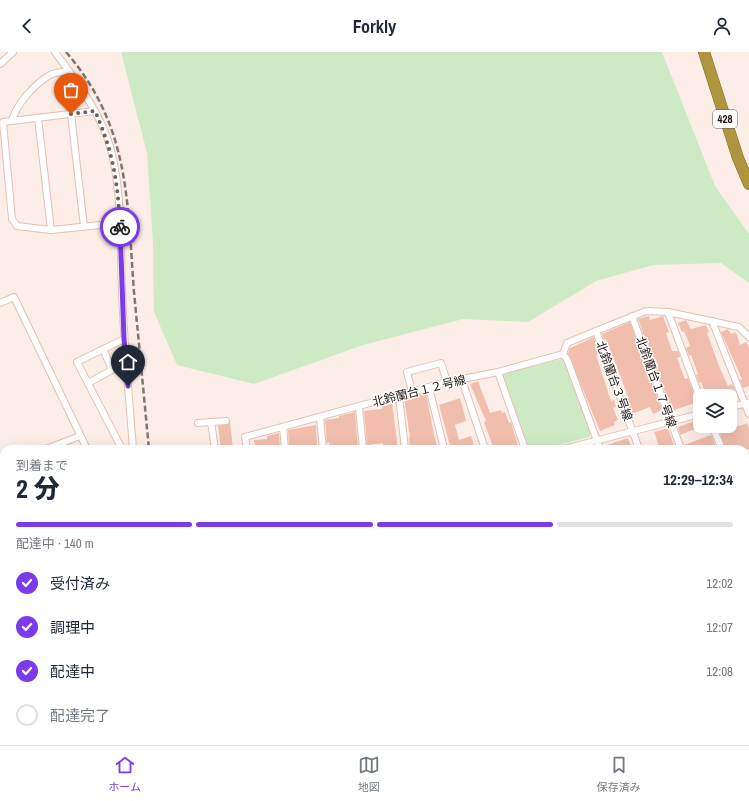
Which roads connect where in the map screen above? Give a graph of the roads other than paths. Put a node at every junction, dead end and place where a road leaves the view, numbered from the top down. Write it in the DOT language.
graph roads {
  1 [pos="12,52"];
  2 [pos="55,52"];
  3 [pos="704,52"];
  4 [pos="0,64"];
  5 [pos="69,70"];
  6 [pos="95,111"];
  7 [pos="71,114"];
  8 [pos="38,118"];
  9 [pos="12,121"];
  10 [pos="749,184"];
  11 [pos="120,223"];
  12 [pos="84,227"];
  13 [pos="51,230"];
  14 [pos="0,304"];
  15 [pos="668,312"];
  16 [pos="632,316"];
  17 [pos="712,321"];
  18 [pos="596,331"];
  19 [pos="749,337"];
  20 [pos="124,339"];
  21 [pos="103,349"];
  22 [pos="563,354"];
  23 [pos="498,372"];
  24 [pos="462,380"];
  25 [pos="88,382"];
  26 [pos="447,382"];
  27 [pos="429,388"];
  28 [pos="697,389"];
  29 [pos="412,392"];
  30 [pos="399,396"];
  31 [pos="747,404"];
  32 [pos="737,406"];
  33 [pos="359,407"];
  34 [pos="749,414"];
  35 [pos="693,416"];
  36 [pos="320,418"];
  37 [pos="226,420"];
  38 [pos="211,422"];
  39 [pos="670,422"];
  40 [pos="198,423"];
  41 [pos="283,427"];
  42 [pos="632,431"];
  43 [pos="715,433"];
  44 [pos="80,436"];
  45 [pos="597,441"];
  46 [pos="56,445"];
  47 [pos="85,445"];
  48 [pos="120,445"];
  49 [pos="133,445"];
  50 [pos="214,445"];
  51 [pos="246,445"];
  52 [pos="285,445"];
  53 [pos="323,445"];
  54 [pos="364,445"];
  55 [pos="405,445"];
  56 [pos="443,445"];
  57 [pos="484,445"];
  58 [pos="524,445"];
  59 [pos="580,445"];
  60 [pos="598,445"];
  61 [pos="637,445"];
  62 [pos="679,445"];
  63 [pos="720,445"];
  1 -- 4 [label="street"];
  2 -- 5 [label="street"];
  3 -- 10 [label="highway, 428"];
  5 -- 6 [label="street"];
  5 -- 9 [label="street"];
  6 -- 7 [label="street"];
  6 -- 11 [label="street"];
  7 -- 8 [label="street"];
  7 -- 12 [label="street"];
  8 -- 9 [label="street"];
  8 -- 13 [label="street"];
  9 -- 13 [label="street"];
  11 -- 12 [label="street"];
  11 -- 20 [label="street"];
  12 -- 13 [label="street"];
  14 -- 44 [label="street"];
  15 -- 16 [label="street, 北鈴蘭台３号線"];
  15 -- 17 [label="street, 北鈴蘭台３号線"];
  15 -- 28 [label="street"];
  16 -- 18 [label="street, 北鈴蘭台３号線"];
  16 -- 39 [label="street, 北鈴蘭台１７号線"];
  17 -- 19 [label="street, 北鈴蘭台３号線"];
  17 -- 31 [label="street"];
  18 -- 22 [label="street"];
  18 -- 42 [label="street, 北鈴蘭台３号線"];
  20 -- 21 [label="street"];
  20 -- 49 [label="street"];
  21 -- 25 [label="street"];
  21 -- 25 [label="street"];
  22 -- 23 [label="street, 北鈴蘭台１２号線"];
  22 -- 45 [label="street"];
  23 -- 24 [label="street, 北鈴蘭台１２号線"];
  23 -- 58 [label="street"];
  24 -- 26 [label="street, 北鈴蘭台１２号線"];
  24 -- 57 [label="street"];
  25 -- 48 [label="street"];
  26 -- 27 [label="street, 北鈴蘭台１２号線"];
  26 -- 29 [label="street"];
  27 -- 29 [label="street, 北鈴蘭台１２号線"];
  27 -- 56 [label="street"];
  29 -- 30 [label="street, 北鈴蘭台１２号線"];
  30 -- 33 [label="street, 北鈴蘭台１２号線"];
  30 -- 55 [label="street"];
  31 -- 32 [label="street"];
  31 -- 34 [label="street"];
  33 -- 36 [label="street, 北鈴蘭台１２号線"];
  33 -- 54 [label="street"];
  35 -- 39 [label="street"];
  36 -- 41 [label="street, 北鈴蘭台１２号線"];
  36 -- 53 [label="street"];
  37 -- 38 [label="street"];
  38 -- 40 [label="street"];
  38 -- 50 [label="street"];
  39 -- 42 [label="street"];
  39 -- 62 [label="street, 北鈴蘭台１７号線"];
  41 -- 51 [label="street, 北鈴蘭台１２号線"];
  41 -- 52 [label="street"];
  42 -- 45 [label="street"];
  42 -- 61 [label="street, 北鈴蘭台３号線"];
  43 -- 63 [label="street"];
  44 -- 46 [label="street"];
  44 -- 47 [label="street"];
  45 -- 59 [label="street"];
  45 -- 60 [label="street"];
}
